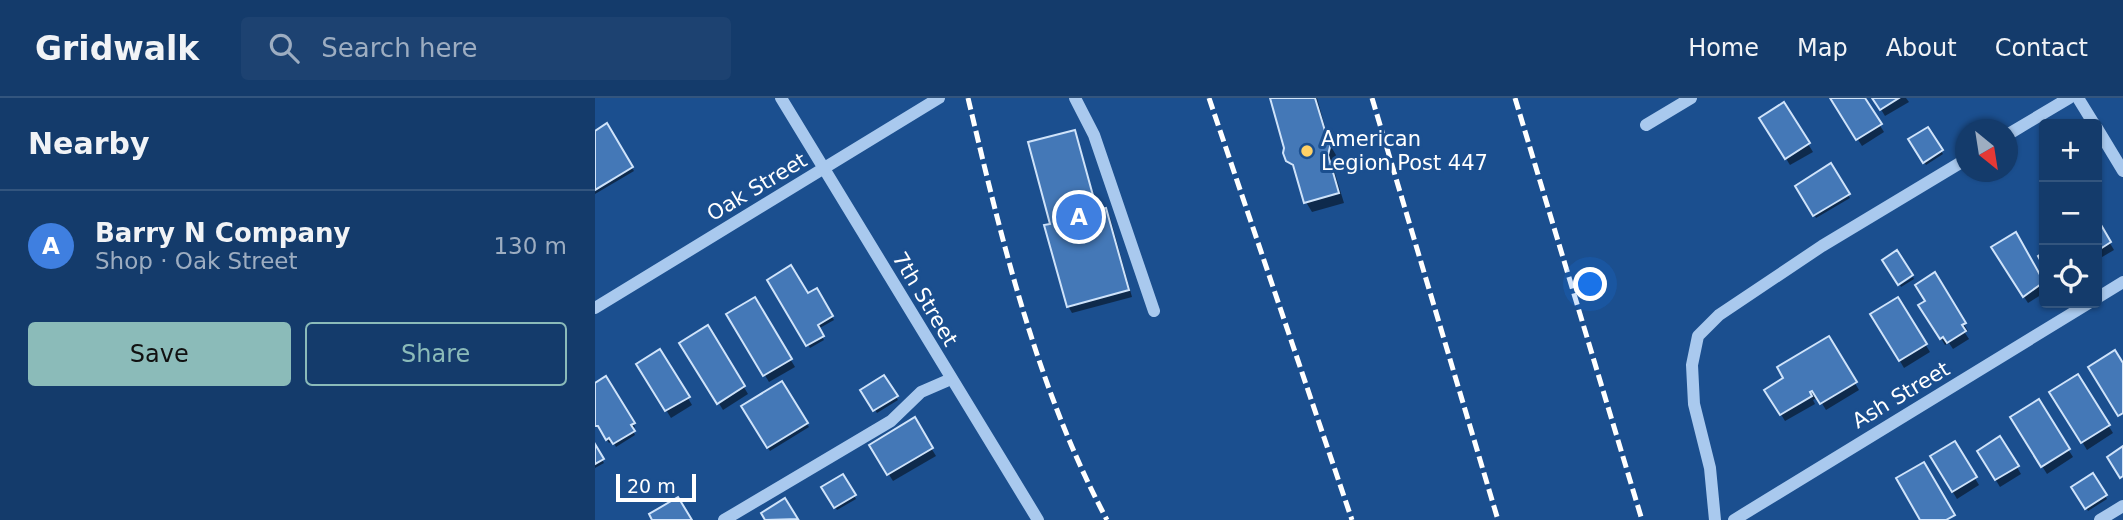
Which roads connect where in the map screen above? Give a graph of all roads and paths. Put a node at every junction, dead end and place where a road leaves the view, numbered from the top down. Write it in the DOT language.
graph roads {
  1 [pos="781,98"];
  2 [pos="939,98"];
  3 [pos="1075,98"];
  4 [pos="1691,98"];
  5 [pos="2069,98"];
  6 [pos="2078,98"];
  7 [pos="2092,119"];
  8 [pos="1646,125"];
  9 [pos="2018,128"];
  10 [pos="2102,136"];
  11 [pos="1955,166"];
  12 [pos="824,168"];
  13 [pos="2123,171"];
  14 [pos="2123,282"];
  15 [pos="2102,295"];
  16 [pos="595,308"];
  17 [pos="2081,308"];
  18 [pos="1154,311"];
  19 [pos="951,379"];
  20 [pos="2123,506"];
  21 [pos="724,520"];
  22 [pos="1038,520"];
  23 [pos="1715,520"];
  24 [pos="1734,520"];
  25 [pos="2100,520"];
  1 -- 12 [label="street, 7th Street"];
  2 -- 12 [label="street, Oak Street"];
  3 -- 18 [label="street"];
  4 -- 8 [label="street"];
  5 -- 9 [label="street"];
  6 -- 7 [label="street"];
  10 -- 13 [label="street"];
  11 -- 23 [label="street"];
  12 -- 16 [label="street, Oak Street"];
  12 -- 19 [label="street, 7th Street"];
  14 -- 15 [label="street"];
  17 -- 24 [label="street, Ash Street"];
  19 -- 21 [label="street"];
  19 -- 22 [label="street, 7th Street"];
  20 -- 25 [label="street"];
}
